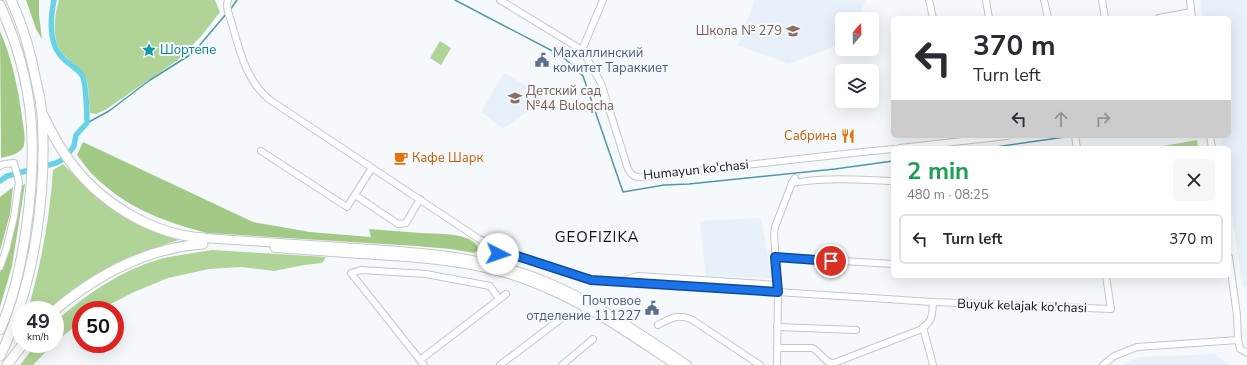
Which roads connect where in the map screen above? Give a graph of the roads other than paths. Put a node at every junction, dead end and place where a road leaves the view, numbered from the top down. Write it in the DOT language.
graph roads {
  1 [pos="10,0"];
  2 [pos="228,0"];
  3 [pos="500,0"];
  4 [pos="603,0"];
  5 [pos="929,0"];
  6 [pos="986,0"];
  7 [pos="1044,0"];
  8 [pos="1102,0"];
  9 [pos="1190,0"];
  10 [pos="0,4"];
  11 [pos="1192,15"];
  12 [pos="933,16"];
  13 [pos="989,16"];
  14 [pos="1048,16"];
  15 [pos="1105,16"];
  16 [pos="1181,16"];
  17 [pos="582,50"];
  18 [pos="42,114"];
  19 [pos="988,138"];
  20 [pos="918,146"];
  21 [pos="891,149"];
  22 [pos="261,151"];
  23 [pos="0,166"];
  24 [pos="372,168"];
  25 [pos="891,181"];
  26 [pos="355,195"];
  27 [pos="420,199"];
  28 [pos="480,239"];
  29 [pos="204,241"];
  30 [pos="775,257"];
  31 [pos="493,260"];
  32 [pos="478,263"];
  33 [pos="891,264"];
  34 [pos="0,267"];
  35 [pos="1231,272"];
  36 [pos="1106,278"];
  37 [pos="778,288"];
  38 [pos="506,294"];
  39 [pos="499,299"];
  40 [pos="933,302"];
  41 [pos="64,303"];
  42 [pos="562,318"];
  43 [pos="658,325"];
  44 [pos="778,327"];
  45 [pos="923,327"];
  46 [pos="0,330"];
  47 [pos="856,330"];
  48 [pos="594,339"];
  49 [pos="1238,340"];
  50 [pos="777,348"];
  51 [pos="16,353"];
  52 [pos="1247,353"];
  53 [pos="0,356"];
  54 [pos="422,362"];
  55 [pos="674,363"];
  56 [pos="7,365"];
  57 [pos="500,365"];
  58 [pos="562,365"];
  59 [pos="688,365"];
  60 [pos="760,365"];
  61 [pos="777,365"];
  62 [pos="933,365"];
  63 [pos="1103,365"];
  1 -- 18 [label="highway"];
  2 -- 24 [label="street"];
  3 -- 17 [label="street"];
  4 -- 17 [label="street"];
  5 -- 12 [label="street"];
  6 -- 13 [label="street"];
  7 -- 14 [label="street"];
  8 -- 15 [label="street"];
  9 -- 11 [label="street"];
  10 -- 46 [label="highway"];
  11 -- 16 [label="street"];
  17 -- 21 [label="street, Humayun ko'chasi"];
  18 -- 29 [label="highway"];
  18 -- 53 [label="highway"];
  19 -- 20 [label="street"];
  22 -- 26 [label="street"];
  23 -- 34 [label="street"];
  24 -- 26 [label="street"];
  24 -- 27 [label="street"];
  25 -- 30 [label="street"];
  26 -- 27 [label="street"];
  27 -- 28 [label="street"];
  28 -- 31 [label="street"];
  28 -- 31 [label="street"];
  29 -- 32 [label="main road"];
  29 -- 41 [label="highway"];
  30 -- 33 [label="street"];
  30 -- 37 [label="street"];
  31 -- 32 [label="main road"];
  31 -- 32 [label="main road"];
  31 -- 37 [label="street, Buyuk kelajak ko'chasi"];
  31 -- 55 [label="main road"];
  35 -- 49 [label="street"];
  36 -- 40 [label="street, Buyuk kelajak ko'chasi"];
  37 -- 40 [label="street, Buyuk kelajak ko'chasi"];
  37 -- 44 [label="street"];
  38 -- 39 [label="street"];
  39 -- 54 [label="street"];
  39 -- 54 [label="street"];
  40 -- 45 [label="street"];
  42 -- 57 [label="street"];
  43 -- 60 [label="street"];
  44 -- 47 [label="street"];
  44 -- 50 [label="street"];
  45 -- 50 [label="street"];
  45 -- 62 [label="street"];
  48 -- 58 [label="street"];
  49 -- 52 [label="street"];
  49 -- 63 [label="street"];
  50 -- 61 [label="street"];
  51 -- 56 [label="highway"];
  55 -- 59 [label="main road"];
}
